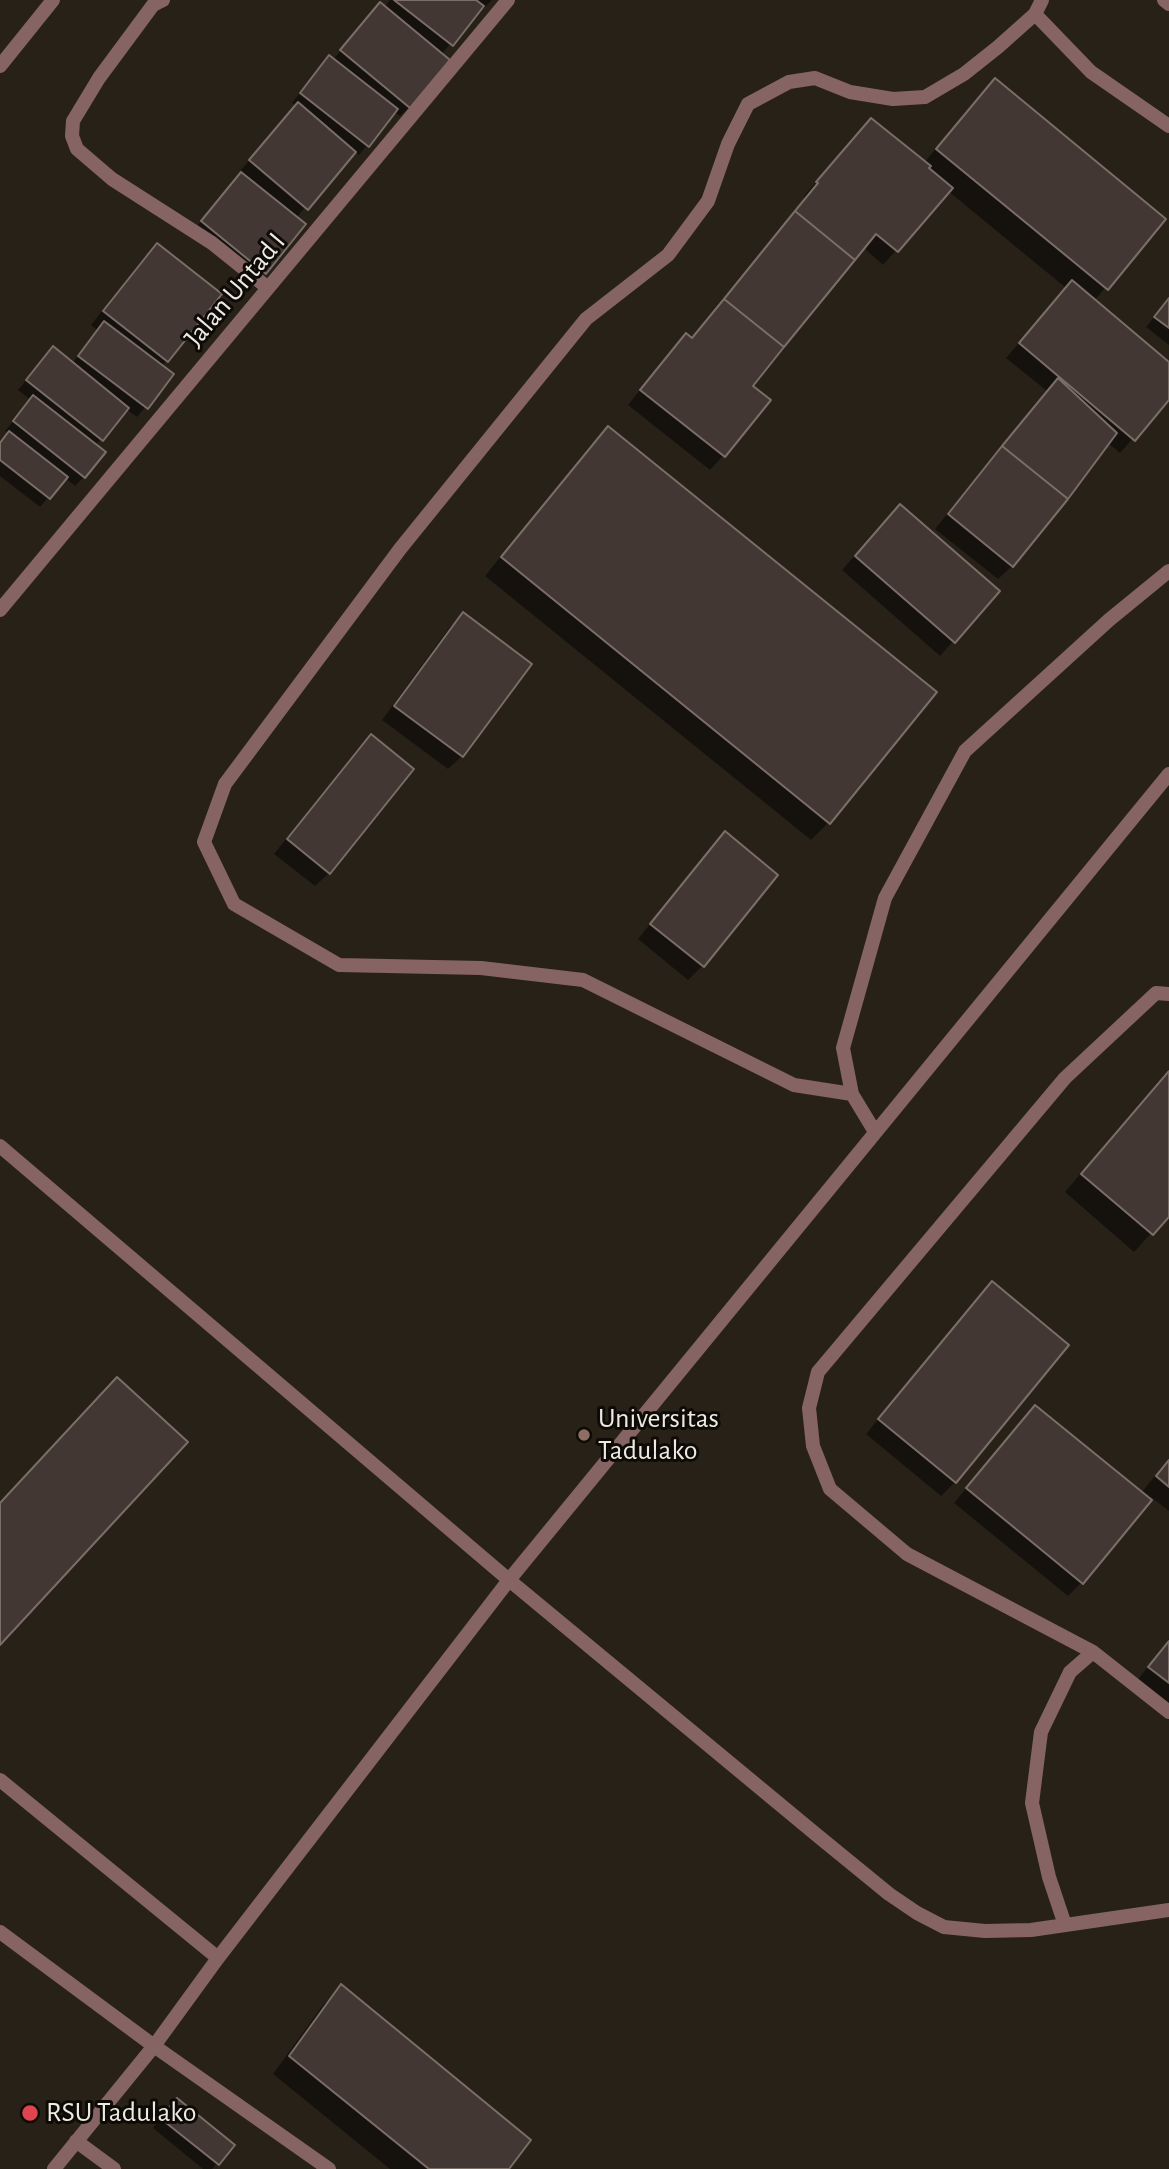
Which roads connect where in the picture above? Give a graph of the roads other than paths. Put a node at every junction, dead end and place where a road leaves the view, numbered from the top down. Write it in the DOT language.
graph roads {
  1 [pos="53,0"];
  2 [pos="163,0"];
  3 [pos="508,0"];
  4 [pos="1042,0"];
  5 [pos="1164,0"];
  6 [pos="1169,4"];
  7 [pos="1035,14"];
  8 [pos="1,62"];
  9 [pos="1169,126"];
  10 [pos="268,288"];
  11 [pos="1169,570"];
  12 [pos="0,610"];
  13 [pos="1169,774"];
  14 [pos="1169,993"];
  15 [pos="852,1094"];
  16 [pos="875,1132"];
  17 [pos="0,1146"];
  18 [pos="509,1580"];
  19 [pos="1093,1652"];
  20 [pos="1169,1712"];
  21 [pos="0,1780"];
  22 [pos="1169,1910"];
  23 [pos="1065,1925"];
  24 [pos="0,1932"];
  25 [pos="219,1958"];
  26 [pos="154,2046"];
  27 [pos="76,2141"];
  28 [pos="54,2169"];
  29 [pos="114,2169"];
  30 [pos="329,2169"];
  1 -- 8 [label="street"];
  2 -- 10 [label="street"];
  3 -- 10 [label="street, Jalan Untad I"];
  4 -- 7 [label="street"];
  5 -- 6 [label="street"];
  7 -- 9 [label="street"];
  7 -- 15 [label="street"];
  10 -- 12 [label="street, Jalan Untad I"];
  11 -- 15 [label="street"];
  13 -- 16 [label="street"];
  14 -- 19 [label="street"];
  15 -- 16 [label="street"];
  16 -- 18 [label="street"];
  17 -- 18 [label="street"];
  18 -- 23 [label="street"];
  18 -- 25 [label="street"];
  19 -- 20 [label="street"];
  19 -- 23 [label="street"];
  21 -- 25 [label="street"];
  22 -- 23 [label="street"];
  24 -- 26 [label="street"];
  25 -- 26 [label="street"];
  26 -- 27 [label="street"];
  26 -- 30 [label="street"];
  27 -- 28 [label="street"];
  27 -- 29 [label="street"];
}
